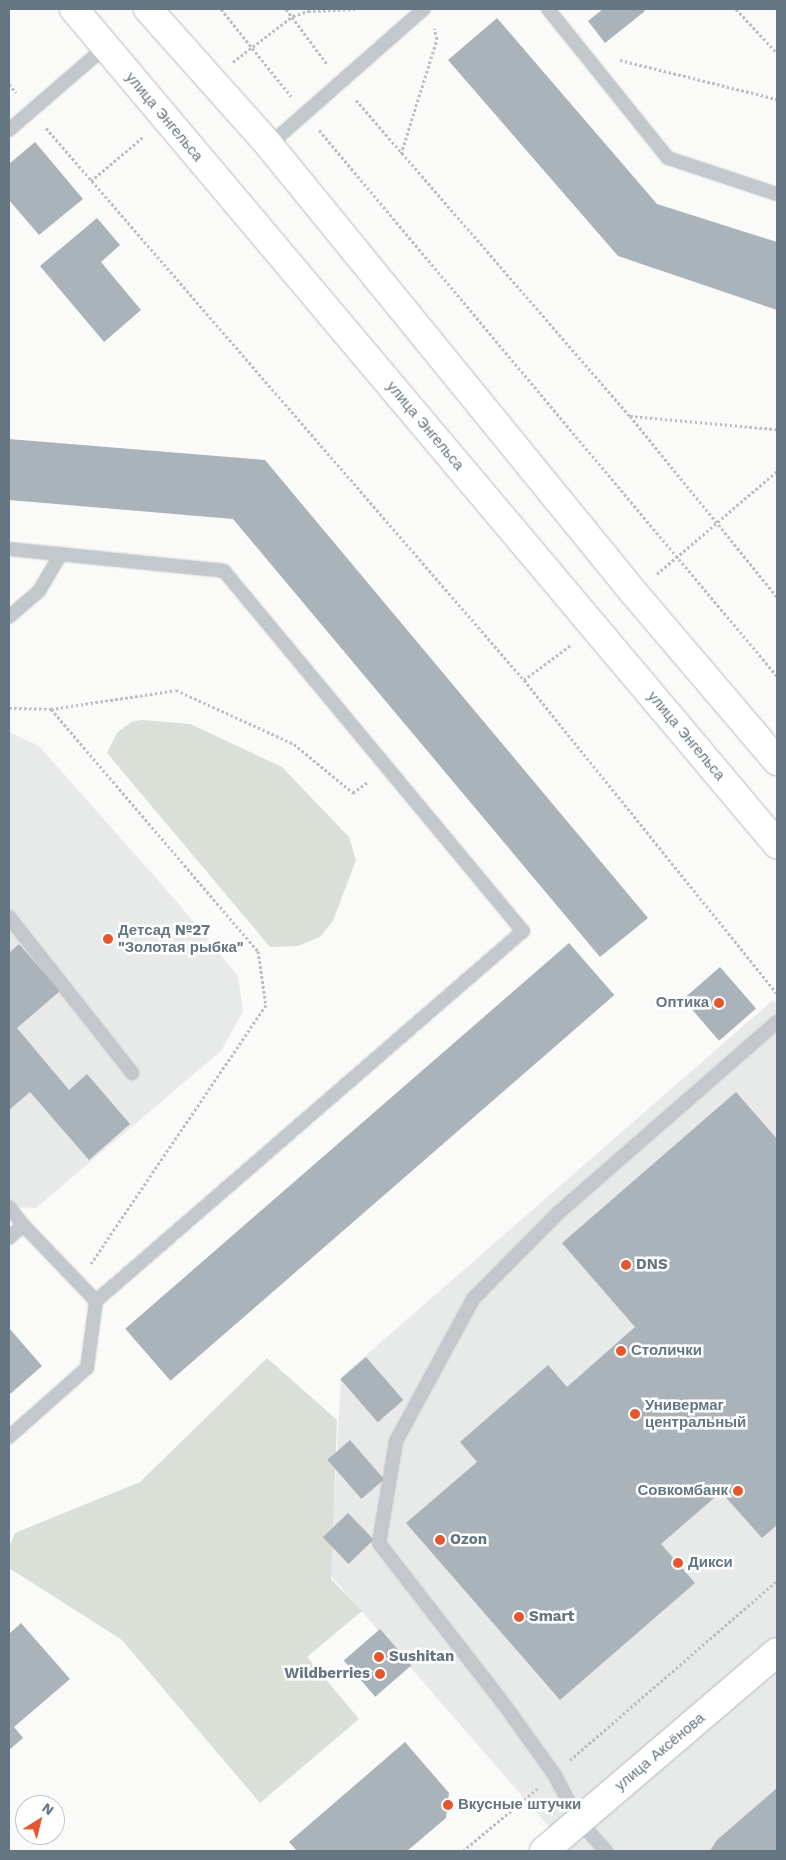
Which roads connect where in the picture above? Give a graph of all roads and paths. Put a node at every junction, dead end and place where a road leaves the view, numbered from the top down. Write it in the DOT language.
graph roads {
  1 [pos="74,9"];
  2 [pos="148,9"];
  3 [pos="221,9"];
  4 [pos="286,9"];
  5 [pos="424,9"];
  6 [pos="548,9"];
  7 [pos="736,9"];
  8 [pos="433,24"];
  9 [pos="105,47"];
  10 [pos="583,51"];
  11 [pos="777,53"];
  12 [pos="340,82"];
  13 [pos="9,84"];
  14 [pos="777,99"];
  15 [pos="32,111"];
  16 [pos="305,113"];
  17 [pos="9,130"];
  18 [pos="269,145"];
  19 [pos="401,154"];
  20 [pos="777,194"];
  21 [pos="630,416"];
  22 [pos="777,430"];
  23 [pos="777,471"];
  24 [pos="716,524"];
  25 [pos="9,549"];
  26 [pos="61,554"];
  27 [pos="677,557"];
  28 [pos="655,576"];
  29 [pos="777,597"];
  30 [pos="9,617"];
  31 [pos="574,642"];
  32 [pos="777,676"];
  33 [pos="524,680"];
  34 [pos="9,708"];
  35 [pos="51,710"];
  36 [pos="777,761"];
  37 [pos="387,768"];
  38 [pos="777,844"];
  39 [pos="9,917"];
  40 [pos="777,993"];
  41 [pos="777,1022"];
  42 [pos="132,1073"];
  43 [pos="9,1207"];
  44 [pos="23,1225"];
  45 [pos="9,1238"];
  46 [pos="78,1283"];
  47 [pos="96,1301"];
  48 [pos="9,1438"];
  49 [pos="777,1581"];
  50 [pos="777,1652"];
  51 [pos="554,1774"];
  52 [pos="579,1821"];
  53 [pos="463,1851"];
  54 [pos="544,1851"];
  55 [pos="606,1851"];
  1 -- 9 [label="main road, улица Энгельса"];
  2 -- 18 [label="main road"];
  3 -- 16 [label="path"];
  4 -- 12 [label="path"];
  5 -- 12 [label="lane"];
  6 -- 10 [label="lane"];
  7 -- 11 [label="path"];
  8 -- 19 [label="path"];
  9 -- 15 [label="lane"];
  9 -- 38 [label="main road, улица Энгельса"];
  10 -- 14 [label="path"];
  10 -- 20 [label="lane"];
  12 -- 16 [label="lane"];
  12 -- 19 [label="path"];
  13 -- 15 [label="path"];
  15 -- 17 [label="lane"];
  15 -- 33 [label="path"];
  16 -- 18 [label="lane"];
  16 -- 27 [label="path"];
  18 -- 36 [label="main road"];
  19 -- 21 [label="path"];
  21 -- 22 [label="path"];
  21 -- 24 [label="path"];
  23 -- 24 [label="path"];
  24 -- 27 [label="path"];
  24 -- 29 [label="path"];
  25 -- 26 [label="lane"];
  26 -- 30 [label="lane"];
  26 -- 37 [label="lane"];
  27 -- 28 [label="path"];
  27 -- 32 [label="path"];
  31 -- 33 [label="path"];
  33 -- 40 [label="path"];
  34 -- 35 [label="path"];
  35 -- 37 [label="path"];
  35 -- 46 [label="path"];
  37 -- 47 [label="lane"];
  39 -- 42 [label="lane"];
  41 -- 51 [label="lane"];
  43 -- 44 [label="lane"];
  44 -- 45 [label="lane"];
  44 -- 46 [label="lane"];
  46 -- 47 [label="lane"];
  47 -- 48 [label="lane"];
  49 -- 51 [label="path"];
  50 -- 52 [label="main road, улица Аксёнова"];
  51 -- 52 [label="lane"];
  51 -- 53 [label="path"];
  52 -- 54 [label="main road, улица Аксёнова"];
  52 -- 55 [label="lane"];
}
